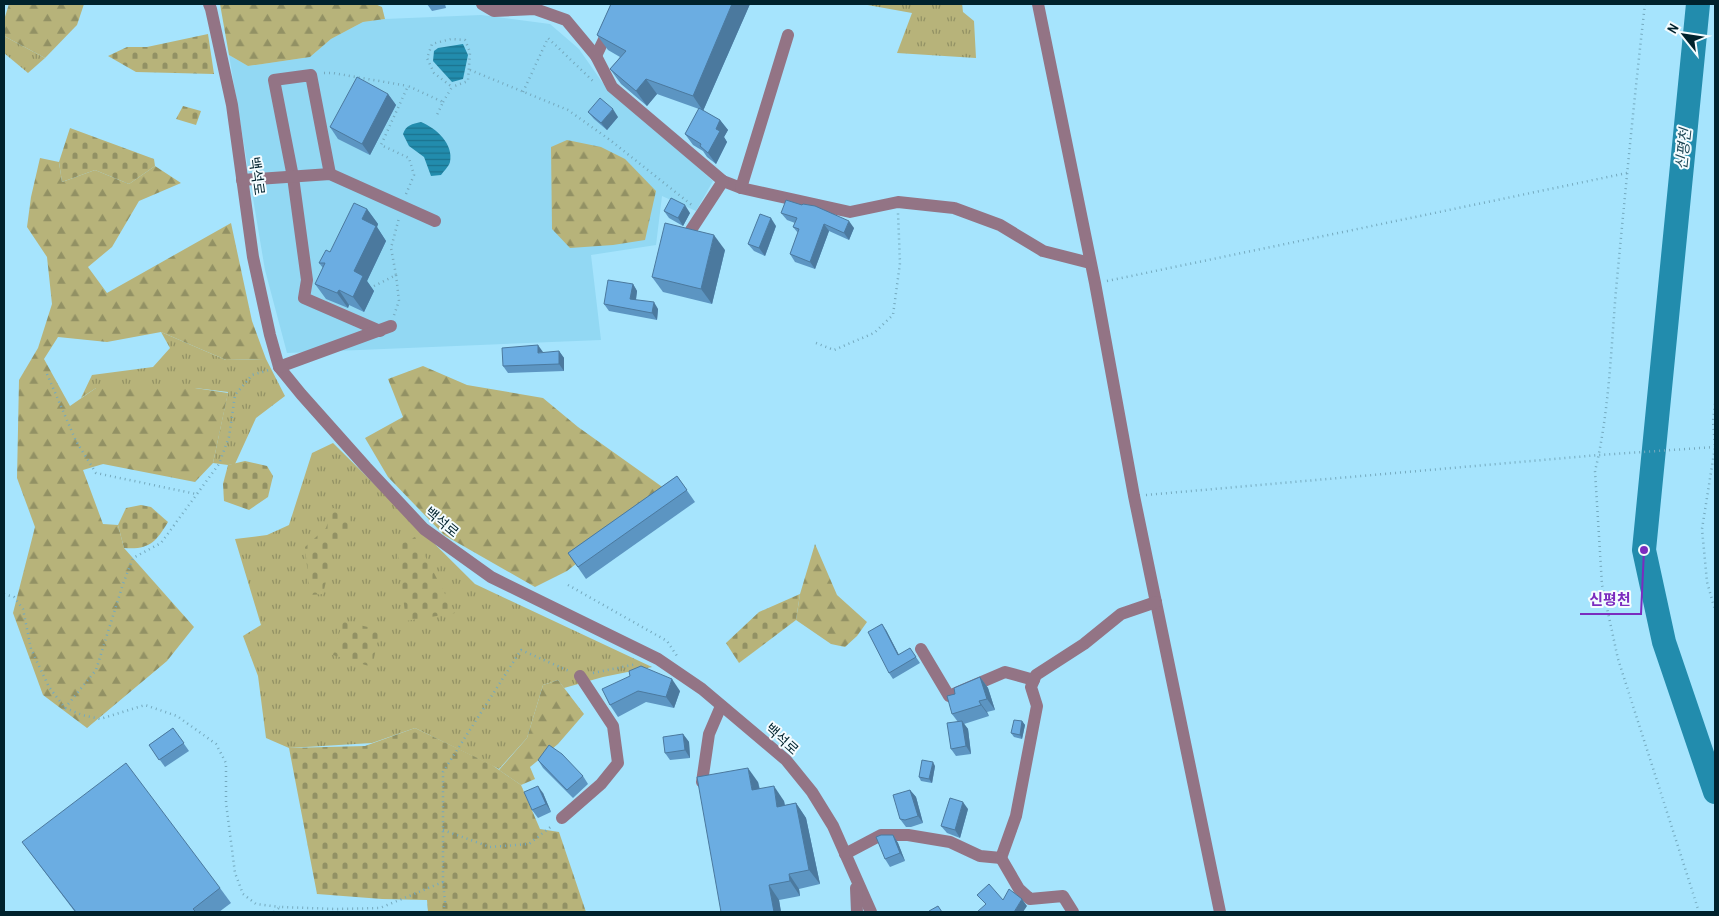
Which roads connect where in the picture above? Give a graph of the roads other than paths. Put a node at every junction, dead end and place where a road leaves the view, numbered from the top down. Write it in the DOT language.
graph roads {
  1 [pos="209,4"];
  2 [pos="482,4"];
  3 [pos="621,4"];
  4 [pos="1038,4"];
  5 [pos="516,7"];
  6 [pos="788,35"];
  7 [pos="596,56"];
  8 [pos="330,174"];
  9 [pos="293,177"];
  10 [pos="242,180"];
  11 [pos="723,181"];
  12 [pos="741,188"];
  13 [pos="435,222"];
  14 [pos="691,230"];
  15 [pos="1090,263"];
  16 [pos="279,367"];
  17 [pos="1156,602"];
  18 [pos="921,649"];
  19 [pos="580,676"];
  20 [pos="1034,680"];
  21 [pos="721,706"];
  22 [pos="702,782"];
  23 [pos="562,818"];
  24 [pos="845,854"];
  25 [pos="1001,858"];
  26 [pos="855,876"];
  27 [pos="857,912"];
  28 [pos="871,912"];
  29 [pos="1073,912"];
  30 [pos="1220,912"];
  1 -- 10 [label="street, 백석로"];
  2 -- 5 [label="street"];
  3 -- 7 [label="street"];
  4 -- 15 [label="street"];
  5 -- 7 [label="street"];
  6 -- 12 [label="street"];
  7 -- 11 [label="street"];
  8 -- 9 [label="street"];
  8 -- 9 [label="street"];
  8 -- 13 [label="street"];
  9 -- 10 [label="street"];
  9 -- 16 [label="street"];
  10 -- 16 [label="street, 백석로"];
  11 -- 12 [label="street"];
  11 -- 14 [label="street"];
  12 -- 15 [label="street"];
  15 -- 17 [label="street"];
  16 -- 21 [label="street, 백석로"];
  17 -- 20 [label="street"];
  17 -- 30 [label="street"];
  18 -- 20 [label="street"];
  19 -- 23 [label="street"];
  20 -- 25 [label="street"];
  21 -- 22 [label="street"];
  21 -- 24 [label="street, 백석로"];
  24 -- 25 [label="street"];
  24 -- 26 [label="street, 백석로"];
  25 -- 29 [label="street"];
  26 -- 27 [label="street"];
  26 -- 28 [label="street, 백석로"];
}
